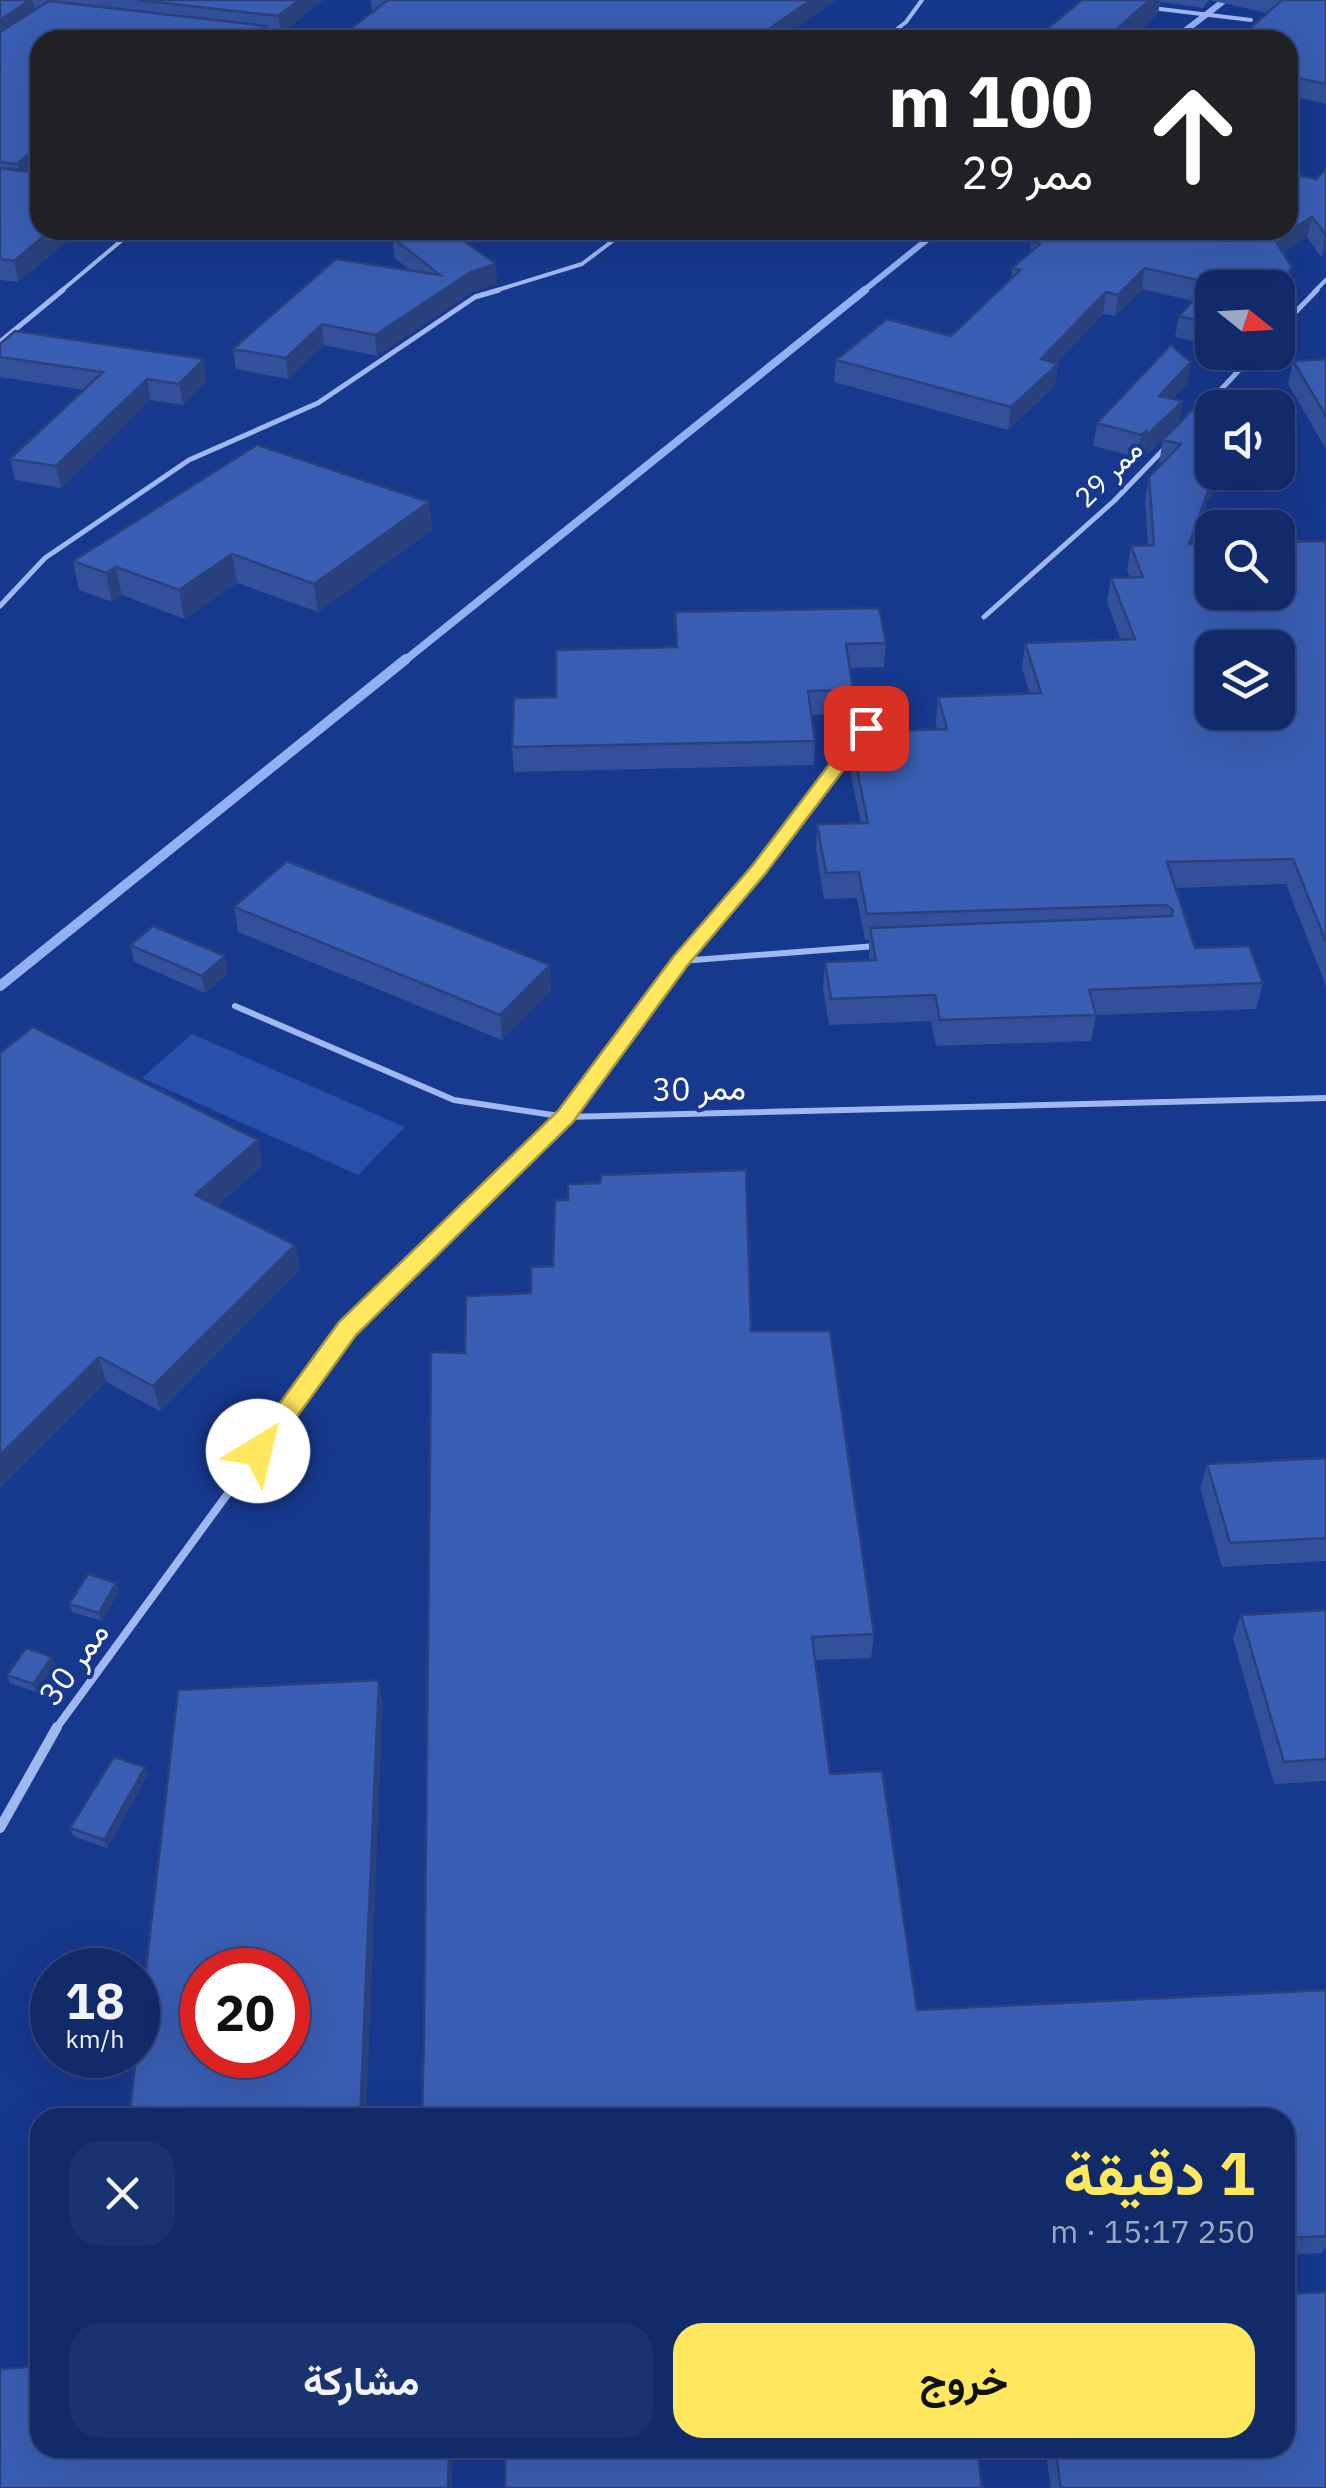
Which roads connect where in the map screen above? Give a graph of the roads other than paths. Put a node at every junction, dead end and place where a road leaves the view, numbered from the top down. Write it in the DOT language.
graph roads {
  1 [pos="922,0"];
  2 [pos="1152,8"];
  3 [pos="1251,20"];
  4 [pos="896,30"];
  5 [pos="122,240"];
  6 [pos="614,240"];
  7 [pos="1326,280"];
  8 [pos="1295,312"];
  9 [pos="0,342"];
  10 [pos="1239,370"];
  11 [pos="1192,420"];
  12 [pos="1179,434"];
  13 [pos="0,606"];
  14 [pos="984,617"];
  15 [pos="866,728"];
  16 [pos="891,946"];
  17 [pos="680,962"];
  18 [pos="235,1006"];
  19 [pos="1326,1098"];
  20 [pos="566,1117"];
  21 [pos="0,1828"];
  1 -- 4 [label="lane"];
  2 -- 3 [label="lane"];
  5 -- 9 [label="lane"];
  6 -- 13 [label="lane"];
  7 -- 8 [label="lane"];
  10 -- 11 [label="lane"];
  12 -- 14 [label="lane, ممر 29"];
  15 -- 17 [label="lane"];
  16 -- 17 [label="lane"];
  17 -- 20 [label="lane"];
  18 -- 20 [label="lane"];
  19 -- 20 [label="lane, ممر 30"];
  20 -- 21 [label="lane, ممر 30"];
}
